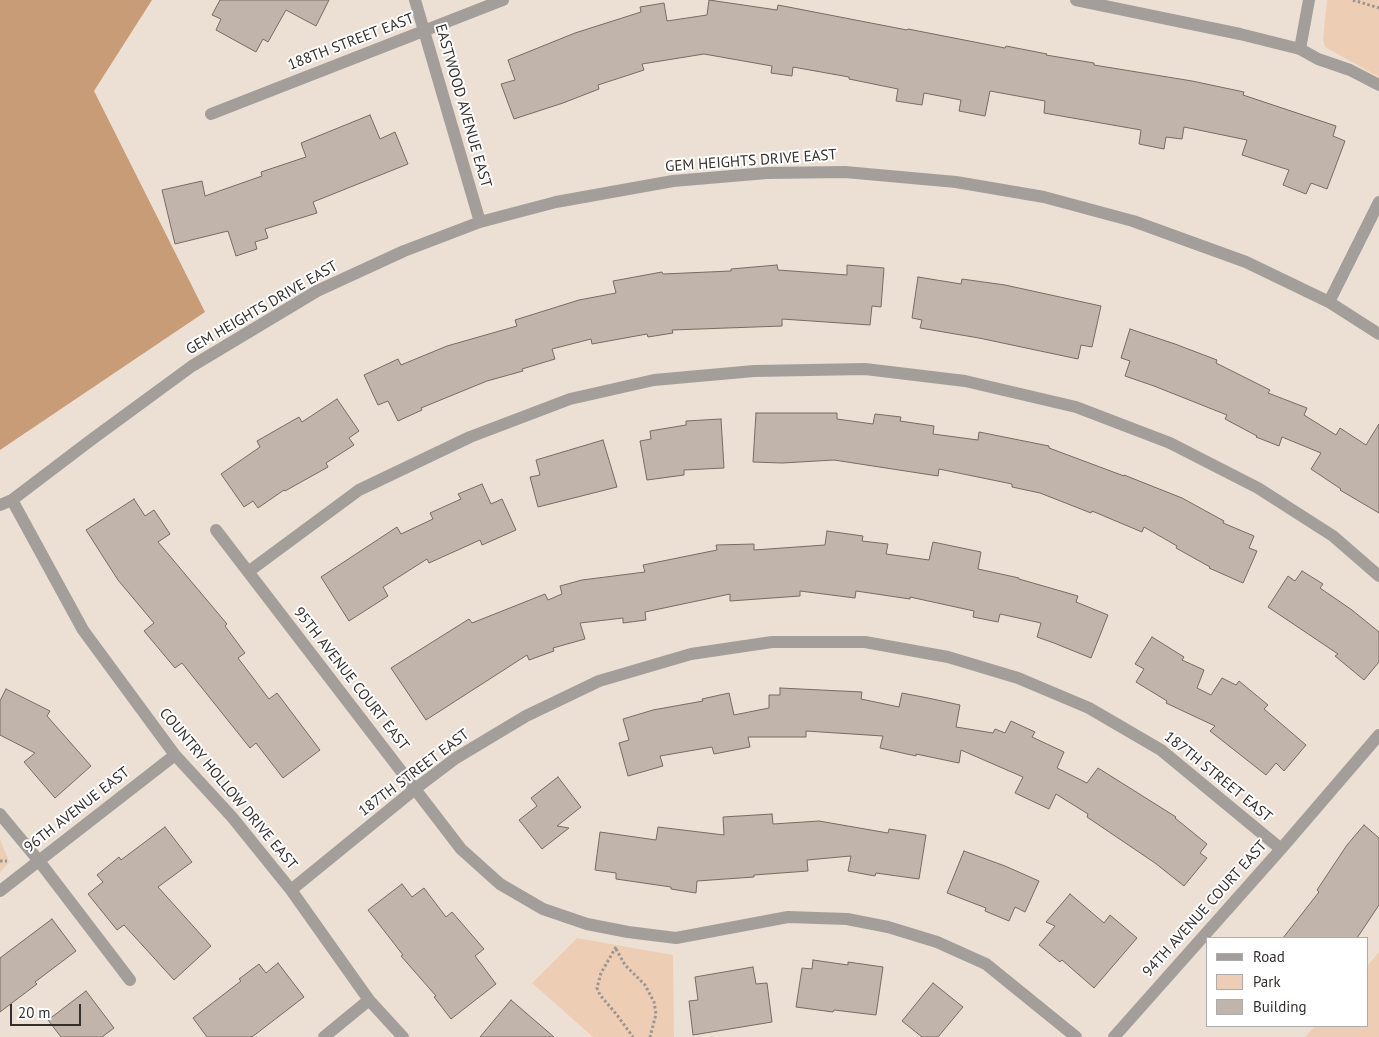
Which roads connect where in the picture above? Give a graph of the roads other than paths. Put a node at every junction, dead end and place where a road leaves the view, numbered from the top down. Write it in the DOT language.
graph roads {
  1 [pos="415,0"];
  2 [pos="503,0"];
  3 [pos="1076,0"];
  4 [pos="1309,0"];
  5 [pos="424,31"];
  6 [pos="1300,49"];
  7 [pos="1379,85"];
  8 [pos="211,114"];
  9 [pos="1379,202"];
  10 [pos="480,222"];
  11 [pos="1329,302"];
  12 [pos="1379,334"];
  13 [pos="6,503"];
  14 [pos="216,530"];
  15 [pos="248,572"];
  16 [pos="1379,576"];
  17 [pos="1379,734"];
  18 [pos="175,755"];
  19 [pos="415,789"];
  20 [pos="0,814"];
  21 [pos="1281,849"];
  22 [pos="39,861"];
  23 [pos="290,890"];
  24 [pos="0,891"];
  25 [pos="130,980"];
  26 [pos="369,1000"];
  27 [pos="324,1037"];
  28 [pos="403,1037"];
  29 [pos="1076,1037"];
  30 [pos="1114,1037"];
  1 -- 5 [label="street, EASTWOOD AVENUE EAST"];
  2 -- 5 [label="street, 188TH STREET EAST"];
  3 -- 6 [label="street"];
  4 -- 6 [label="street"];
  5 -- 8 [label="street, 188TH STREET EAST"];
  5 -- 10 [label="street, EASTWOOD AVENUE EAST"];
  6 -- 7 [label="street"];
  9 -- 11 [label="street"];
  10 -- 11 [label="street, GEM HEIGHTS DRIVE EAST"];
  10 -- 13 [label="street, GEM HEIGHTS DRIVE EAST"];
  11 -- 12 [label="street, GEM HEIGHTS DRIVE EAST"];
  13 -- 18 [label="street, COUNTRY HOLLOW DRIVE EAST"];
  14 -- 15 [label="street, 95TH AVENUE COURT EAST"];
  15 -- 16 [label="street"];
  15 -- 19 [label="street, 95TH AVENUE COURT EAST"];
  17 -- 21 [label="street, 94TH AVENUE COURT EAST"];
  18 -- 22 [label="street, 96TH AVENUE EAST"];
  18 -- 23 [label="street, COUNTRY HOLLOW DRIVE EAST"];
  19 -- 21 [label="street, 187TH STREET EAST"];
  19 -- 23 [label="street, 187TH STREET EAST"];
  19 -- 29 [label="street, 95TH AVENUE COURT EAST"];
  20 -- 22 [label="street"];
  21 -- 30 [label="street, 94TH AVENUE COURT EAST"];
  22 -- 24 [label="street, 96TH AVENUE EAST"];
  22 -- 25 [label="street"];
  23 -- 26 [label="street, COUNTRY HOLLOW DRIVE EAST"];
  26 -- 27 [label="street"];
  26 -- 28 [label="street, COUNTRY HOLLOW DRIVE EAST"];
}
